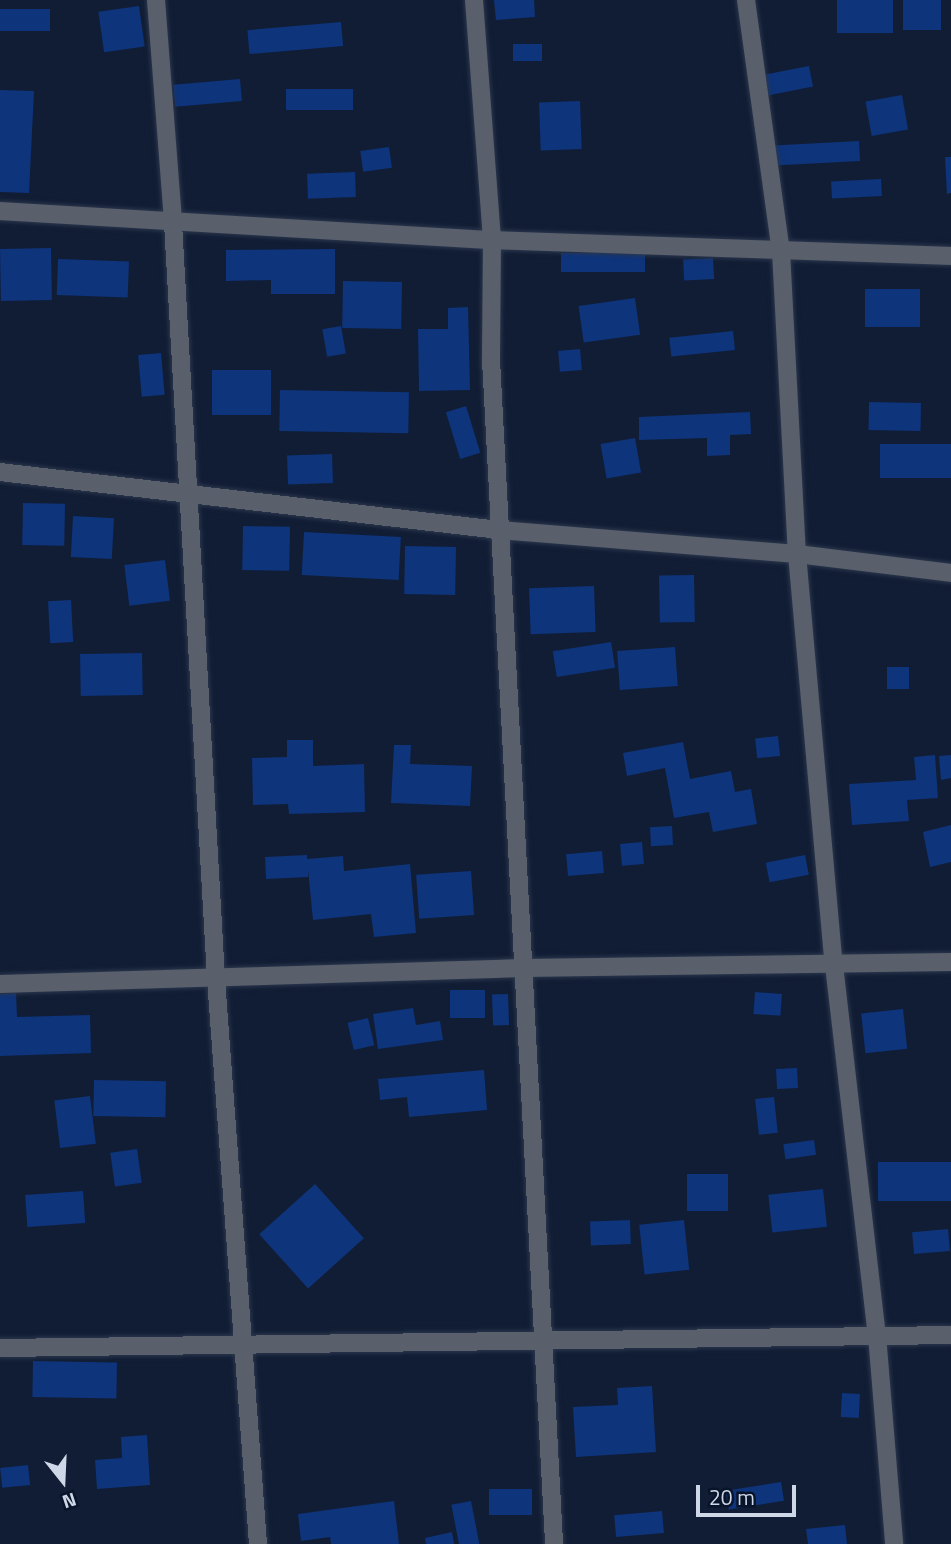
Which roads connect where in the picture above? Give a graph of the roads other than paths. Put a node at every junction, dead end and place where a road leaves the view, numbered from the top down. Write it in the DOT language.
graph roads {
  1 [pos="156,0"];
  2 [pos="474,0"];
  3 [pos="746,0"];
  4 [pos="0,211"];
  5 [pos="173,223"];
  6 [pos="492,240"];
  7 [pos="781,251"];
  8 [pos="951,256"];
  9 [pos="0,472"];
  10 [pos="187,492"];
  11 [pos="499,530"];
  12 [pos="797,554"];
  13 [pos="951,573"];
  14 [pos="951,962"];
  15 [pos="834,965"];
  16 [pos="523,968"];
  17 [pos="216,979"];
  18 [pos="0,984"];
  19 [pos="877,1335"];
  20 [pos="951,1335"];
  21 [pos="544,1337"];
  22 [pos="243,1344"];
  23 [pos="0,1348"];
  24 [pos="258,1544"];
  25 [pos="554,1544"];
  26 [pos="894,1544"];
  1 -- 5 [label="street"];
  2 -- 6 [label="street"];
  3 -- 7 [label="street"];
  4 -- 5 [label="street"];
  5 -- 6 [label="street"];
  5 -- 10 [label="street"];
  6 -- 7 [label="street"];
  6 -- 11 [label="street"];
  7 -- 8 [label="street"];
  7 -- 12 [label="street"];
  9 -- 10 [label="street"];
  10 -- 11 [label="street"];
  10 -- 17 [label="street"];
  11 -- 12 [label="street"];
  11 -- 16 [label="street"];
  12 -- 13 [label="street"];
  12 -- 15 [label="street"];
  14 -- 15 [label="street"];
  15 -- 16 [label="street"];
  15 -- 19 [label="street"];
  16 -- 17 [label="street"];
  16 -- 21 [label="street"];
  17 -- 18 [label="street"];
  17 -- 22 [label="street"];
  19 -- 20 [label="street"];
  19 -- 21 [label="street"];
  19 -- 26 [label="street"];
  21 -- 22 [label="street"];
  21 -- 25 [label="street"];
  22 -- 23 [label="street"];
  22 -- 24 [label="street"];
}
